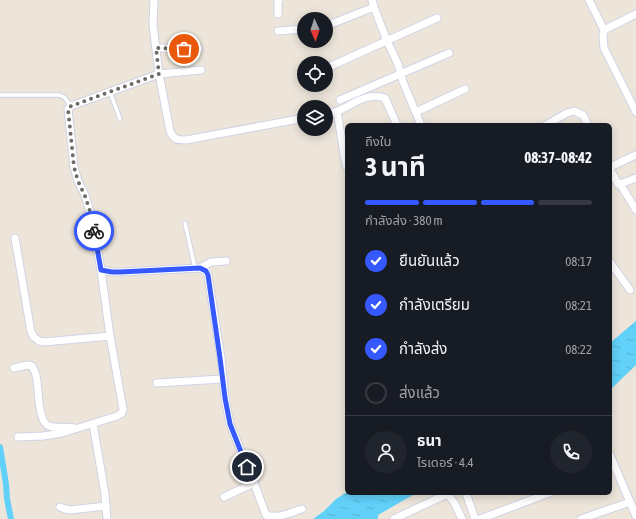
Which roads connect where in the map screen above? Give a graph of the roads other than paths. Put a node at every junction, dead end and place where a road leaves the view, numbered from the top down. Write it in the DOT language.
graph roads {
  1 [pos="154,0"];
  2 [pos="279,0"];
  3 [pos="589,0"];
  4 [pos="373,4"];
  5 [pos="278,14"];
  6 [pos="636,14"];
  7 [pos="438,18"];
  8 [pos="333,23"];
  9 [pos="297,30"];
  10 [pos="604,30"];
  11 [pos="278,31"];
  12 [pos="387,41"];
  13 [pos="156,48"];
  14 [pos="199,49"];
  15 [pos="449,53"];
  16 [pos="333,65"];
  17 [pos="201,70"];
  18 [pos="159,74"];
  19 [pos="401,74"];
  20 [pos="465,89"];
  21 [pos="110,91"];
  22 [pos="0,95"];
  23 [pos="340,100"];
  24 [pos="71,106"];
  25 [pos="338,111"];
  26 [pos="333,112"];
  27 [pos="416,112"];
  28 [pos="636,112"];
  29 [pos="120,119"];
  30 [pos="297,119"];
  31 [pos="396,123"];
  32 [pos="421,123"];
  33 [pos="550,123"];
  34 [pos="587,123"];
  35 [pos="636,155"];
  36 [pos="345,160"];
  37 [pos="612,167"];
  38 [pos="612,173"];
  39 [pos="636,178"];
  40 [pos="616,184"];
  41 [pos="636,210"];
  42 [pos="185,223"];
  43 [pos="15,238"];
  44 [pos="226,261"];
  45 [pos="612,265"];
  46 [pos="197,268"];
  47 [pos="101,270"];
  48 [pos="630,290"];
  49 [pos="110,336"];
  50 [pos="14,368"];
  51 [pos="222,379"];
  52 [pos="157,383"];
  53 [pos="93,424"];
  54 [pos="76,429"];
  55 [pos="18,437"];
  56 [pos="612,463"];
  57 [pos="254,483"];
  58 [pos="445,495"];
  59 [pos="448,495"];
  60 [pos="467,495"];
  61 [pos="544,495"];
  62 [pos="224,497"];
  63 [pos="630,502"];
  64 [pos="106,506"];
  65 [pos="60,507"];
  66 [pos="302,509"];
  67 [pos="636,516"];
  68 [pos="107,519"];
  69 [pos="394,519"];
  70 [pos="462,519"];
  71 [pos="475,519"];
  72 [pos="480,519"];
  73 [pos="581,519"];
  1 -- 13 [label="street"];
  2 -- 5 [label="street"];
  3 -- 10 [label="street"];
  4 -- 8 [label="street"];
  4 -- 12 [label="street"];
  6 -- 10 [label="street"];
  7 -- 12 [label="street"];
  9 -- 11 [label="street"];
  10 -- 28 [label="street"];
  12 -- 16 [label="street"];
  12 -- 19 [label="street"];
  13 -- 14 [label="street"];
  13 -- 18 [label="street"];
  15 -- 19 [label="street"];
  17 -- 18 [label="street"];
  18 -- 21 [label="street"];
  18 -- 30 [label="street"];
  19 -- 23 [label="street"];
  19 -- 27 [label="street"];
  20 -- 27 [label="street"];
  21 -- 24 [label="street"];
  21 -- 29 [label="lane"];
  22 -- 24 [label="lane"];
  24 -- 47 [label="street"];
  25 -- 26 [label="street"];
  25 -- 31 [label="street"];
  25 -- 36 [label="street"];
  27 -- 32 [label="street"];
  33 -- 34 [label="street"];
  35 -- 37 [label="street"];
  38 -- 40 [label="street"];
  39 -- 40 [label="street"];
  40 -- 41 [label="street"];
  42 -- 46 [label="lane"];
  43 -- 49 [label="street"];
  44 -- 46 [label="street"];
  45 -- 48 [label="street"];
  46 -- 47 [label="street"];
  46 -- 51 [label="street"];
  47 -- 49 [label="street"];
  49 -- 53 [label="street"];
  50 -- 54 [label="street"];
  51 -- 52 [label="street"];
  51 -- 57 [label="street"];
  53 -- 54 [label="street"];
  53 -- 64 [label="street"];
  54 -- 55 [label="street"];
  56 -- 63 [label="street"];
  57 -- 62 [label="street"];
  57 -- 66 [label="street"];
  58 -- 69 [label="street"];
  59 -- 70 [label="street"];
  60 -- 71 [label="street"];
  61 -- 72 [label="street"];
  63 -- 67 [label="street"];
  63 -- 73 [label="street"];
  64 -- 65 [label="street"];
  64 -- 68 [label="street"];
}
